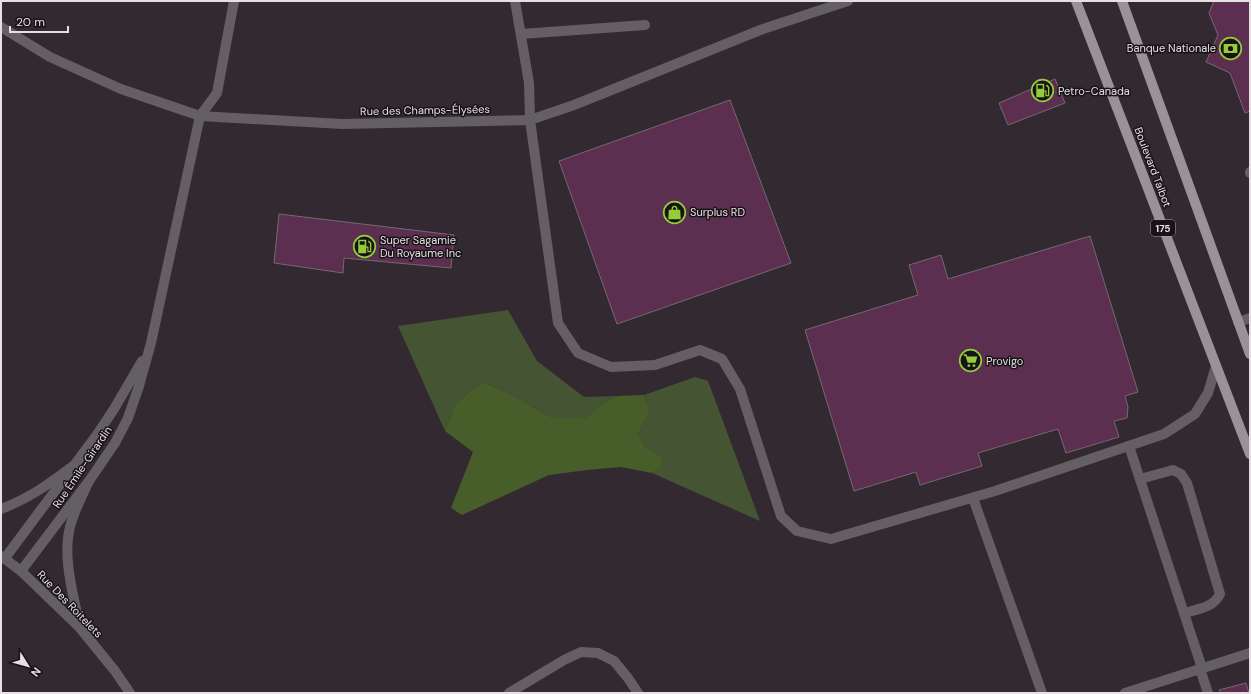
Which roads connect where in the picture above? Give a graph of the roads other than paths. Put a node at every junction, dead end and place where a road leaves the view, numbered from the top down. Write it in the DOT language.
graph roads {
  1 [pos="234,1"];
  2 [pos="515,1"];
  3 [pos="848,1"];
  4 [pos="1076,1"];
  5 [pos="1122,1"];
  6 [pos="645,26"];
  7 [pos="1,27"];
  8 [pos="521,34"];
  9 [pos="200,116"];
  10 [pos="530,120"];
  11 [pos="1250,318"];
  12 [pos="1238,322"];
  13 [pos="151,343"];
  14 [pos="1250,354"];
  15 [pos="1216,366"];
  16 [pos="1129,446"];
  17 [pos="1250,454"];
  18 [pos="73,466"];
  19 [pos="1140,479"];
  20 [pos="89,481"];
  21 [pos="973,498"];
  22 [pos="1,509"];
  23 [pos="3,557"];
  24 [pos="21,571"];
  25 [pos="1184,613"];
  26 [pos="80,628"];
  27 [pos="1250,653"];
  28 [pos="1201,669"];
  29 [pos="130,693"];
  30 [pos="509,693"];
  31 [pos="638,693"];
  32 [pos="1042,693"];
  33 [pos="1125,693"];
  34 [pos="1208,693"];
  1 -- 9 [label="street"];
  2 -- 8 [label="street"];
  3 -- 10 [label="street, Rue des Champs-Élysées"];
  4 -- 15 [label="main road, Boulevard Talbot / 175"];
  5 -- 12 [label="main road"];
  6 -- 8 [label="street"];
  7 -- 9 [label="street, Rue des Champs-Élysées"];
  8 -- 10 [label="street"];
  9 -- 10 [label="street, Rue des Champs-Élysées"];
  9 -- 13 [label="street, Rue Émile-Girardin"];
  10 -- 21 [label="street"];
  11 -- 12 [label="street"];
  12 -- 14 [label="main road"];
  13 -- 18 [label="street, Rue Émile-Girardin"];
  13 -- 20 [label="street, Rue Émile-Girardin"];
  15 -- 16 [label="street"];
  15 -- 17 [label="main road, Boulevard Talbot / 175"];
  16 -- 19 [label="street"];
  16 -- 21 [label="street"];
  18 -- 22 [label="street"];
  18 -- 23 [label="street, Rue Émile-Girardin"];
  19 -- 25 [label="street"];
  19 -- 25 [label="street"];
  20 -- 24 [label="street, Rue Émile-Girardin"];
  20 -- 26 [label="street"];
  21 -- 32 [label="street"];
  23 -- 24 [label="street, Rue Des Roitelets"];
  24 -- 26 [label="street, Rue Des Roitelets"];
  25 -- 28 [label="street"];
  26 -- 29 [label="street, Rue Des Roitelets"];
  27 -- 28 [label="street"];
  28 -- 33 [label="street"];
  28 -- 34 [label="street"];
  30 -- 31 [label="street"];
}
